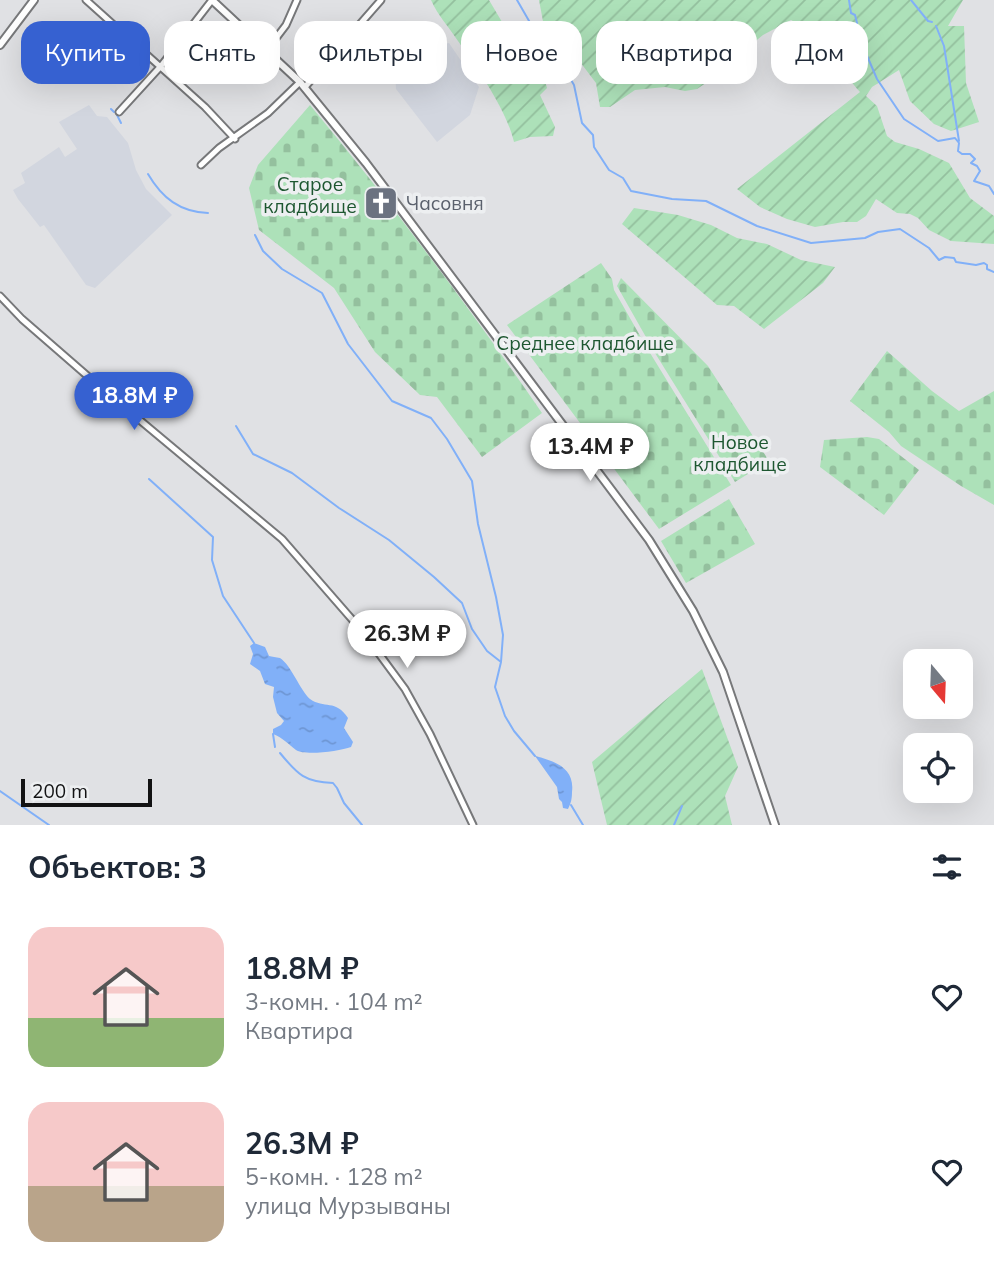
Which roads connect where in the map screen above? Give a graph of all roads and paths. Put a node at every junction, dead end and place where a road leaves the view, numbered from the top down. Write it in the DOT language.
graph roads {
  1 [pos="34,0"];
  2 [pos="86,0"];
  3 [pos="297,0"];
  4 [pos="381,0"];
  5 [pos="214,1"];
  6 [pos="236,21"];
  7 [pos="280,34"];
  8 [pos="0,45"];
  9 [pos="280,63"];
  10 [pos="161,66"];
  11 [pos="302,85"];
  12 [pos="119,112"];
  13 [pos="234,139"];
  14 [pos="201,165"];
  15 [pos="0,296"];
  16 [pos="473,825"];
  17 [pos="775,825"];
  1 -- 8 [label="street"];
  2 -- 10 [label="street"];
  3 -- 7 [label="street"];
  4 -- 11 [label="street"];
  5 -- 6 [label="street"];
  5 -- 10 [label="street"];
  9 -- 11 [label="street"];
  10 -- 12 [label="street"];
  10 -- 13 [label="street"];
  11 -- 13 [label="street"];
  11 -- 17 [label="street"];
  13 -- 14 [label="street"];
  15 -- 16 [label="street"];
}
